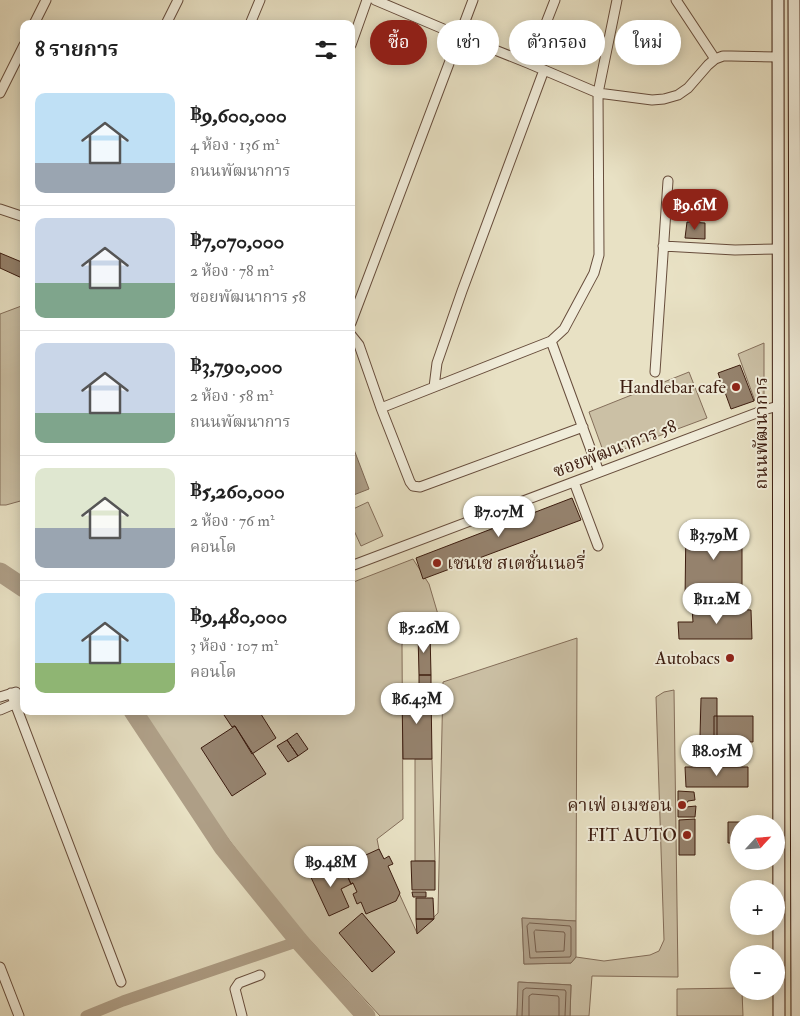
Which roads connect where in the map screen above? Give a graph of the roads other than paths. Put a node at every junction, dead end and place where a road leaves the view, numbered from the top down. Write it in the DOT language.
graph roads {
  1 [pos="46,0"];
  2 [pos="178,0"];
  3 [pos="260,0"];
  4 [pos="367,0"];
  5 [pos="375,0"];
  6 [pos="473,0"];
  7 [pos="555,0"];
  8 [pos="617,0"];
  9 [pos="676,0"];
  10 [pos="778,0"];
  11 [pos="794,0"];
  12 [pos="36,20"];
  13 [pos="168,20"];
  14 [pos="252,20"];
  15 [pos="466,20"];
  16 [pos="547,20"];
  17 [pos="437,26"];
  18 [pos="355,34"];
  19 [pos="20,53"];
  20 [pos="778,57"];
  21 [pos="715,59"];
  22 [pos="449,65"];
  23 [pos="532,65"];
  24 [pos="544,70"];
  25 [pos="0,93"];
  26 [pos="598,93"];
  27 [pos="668,181"];
  28 [pos="0,209"];
  29 [pos="20,216"];
  30 [pos="663,246"];
  31 [pos="778,249"];
  32 [pos="355,312"];
  33 [pos="355,340"];
  34 [pos="551,341"];
  35 [pos="655,372"];
  36 [pos="434,387"];
  37 [pos="779,406"];
  38 [pos="796,407"];
  39 [pos="381,408"];
  40 [pos="583,427"];
  41 [pos="600,472"];
  42 [pos="574,482"];
  43 [pos="598,546"];
  44 [pos="798,559"];
  45 [pos="355,564"];
  46 [pos="778,566"];
  47 [pos="11,693"];
  48 [pos="20,693"];
  49 [pos="0,697"];
  50 [pos="20,697"];
  51 [pos="14,704"];
  52 [pos="0,710"];
  53 [pos="798,834"];
  54 [pos="779,880"];
  55 [pos="785,889"];
  56 [pos="797,889"];
  57 [pos="779,935"];
  58 [pos="799,941"];
  59 [pos="0,967"];
  60 [pos="260,975"];
  61 [pos="121,982"];
  62 [pos="19,1016"];
  63 [pos="242,1016"];
  64 [pos="779,1016"];
  65 [pos="797,1016"];
  1 -- 12 [label="street"];
  2 -- 13 [label="street"];
  3 -- 14 [label="street"];
  4 -- 18 [label="street"];
  5 -- 17 [label="street"];
  6 -- 15 [label="street"];
  7 -- 16 [label="street"];
  8 -- 26 [label="street"];
  9 -- 21 [label="street"];
  10 -- 20 [label="main road, ถนนพัฒนาการ"];
  11 -- 38 [label="main road, ถนนพัฒนาการ"];
  19 -- 25 [label="street"];
  20 -- 21 [label="street"];
  20 -- 31 [label="main road, ถนนพัฒนาการ"];
  21 -- 26 [label="street"];
  22 -- 32 [label="street"];
  23 -- 24 [label="street"];
  24 -- 26 [label="street"];
  24 -- 36 [label="street"];
  26 -- 34 [label="street"];
  27 -- 30 [label="street"];
  28 -- 29 [label="street"];
  30 -- 31 [label="street"];
  30 -- 35 [label="street"];
  31 -- 37 [label="main road, ถนนพัฒนาการ"];
  33 -- 39 [label="street"];
  34 -- 36 [label="street"];
  34 -- 40 [label="street"];
  36 -- 39 [label="street"];
  37 -- 38 [label="main road"];
  37 -- 41 [label="street, ซอยพัฒนาการ 58"];
  37 -- 46 [label="main road, ถนนพัฒนาการ"];
  38 -- 44 [label="main road, ถนนพัฒนาการ"];
  39 -- 40 [label="street"];
  40 -- 41 [label="street"];
  41 -- 42 [label="street, ซอยพัฒนาการ 58"];
  42 -- 43 [label="street"];
  42 -- 45 [label="street, ซอยพัฒนาการ 58"];
  44 -- 46 [label="main road"];
  44 -- 53 [label="main road, ถนนพัฒนาการ"];
  46 -- 54 [label="main road, ถนนพัฒนาการ"];
  47 -- 48 [label="street"];
  47 -- 49 [label="street"];
  47 -- 51 [label="street"];
  50 -- 51 [label="street"];
  51 -- 52 [label="street"];
  51 -- 61 [label="street"];
  53 -- 56 [label="main road, ถนนพัฒนาการ"];
  55 -- 56 [label="main road"];
  56 -- 58 [label="main road, ถนนพัฒนาการ"];
  57 -- 64 [label="main road, ถนนพัฒนาการ"];
  58 -- 65 [label="main road, ถนนพัฒนาการ"];
  59 -- 62 [label="street"];
  60 -- 63 [label="street"];
}
